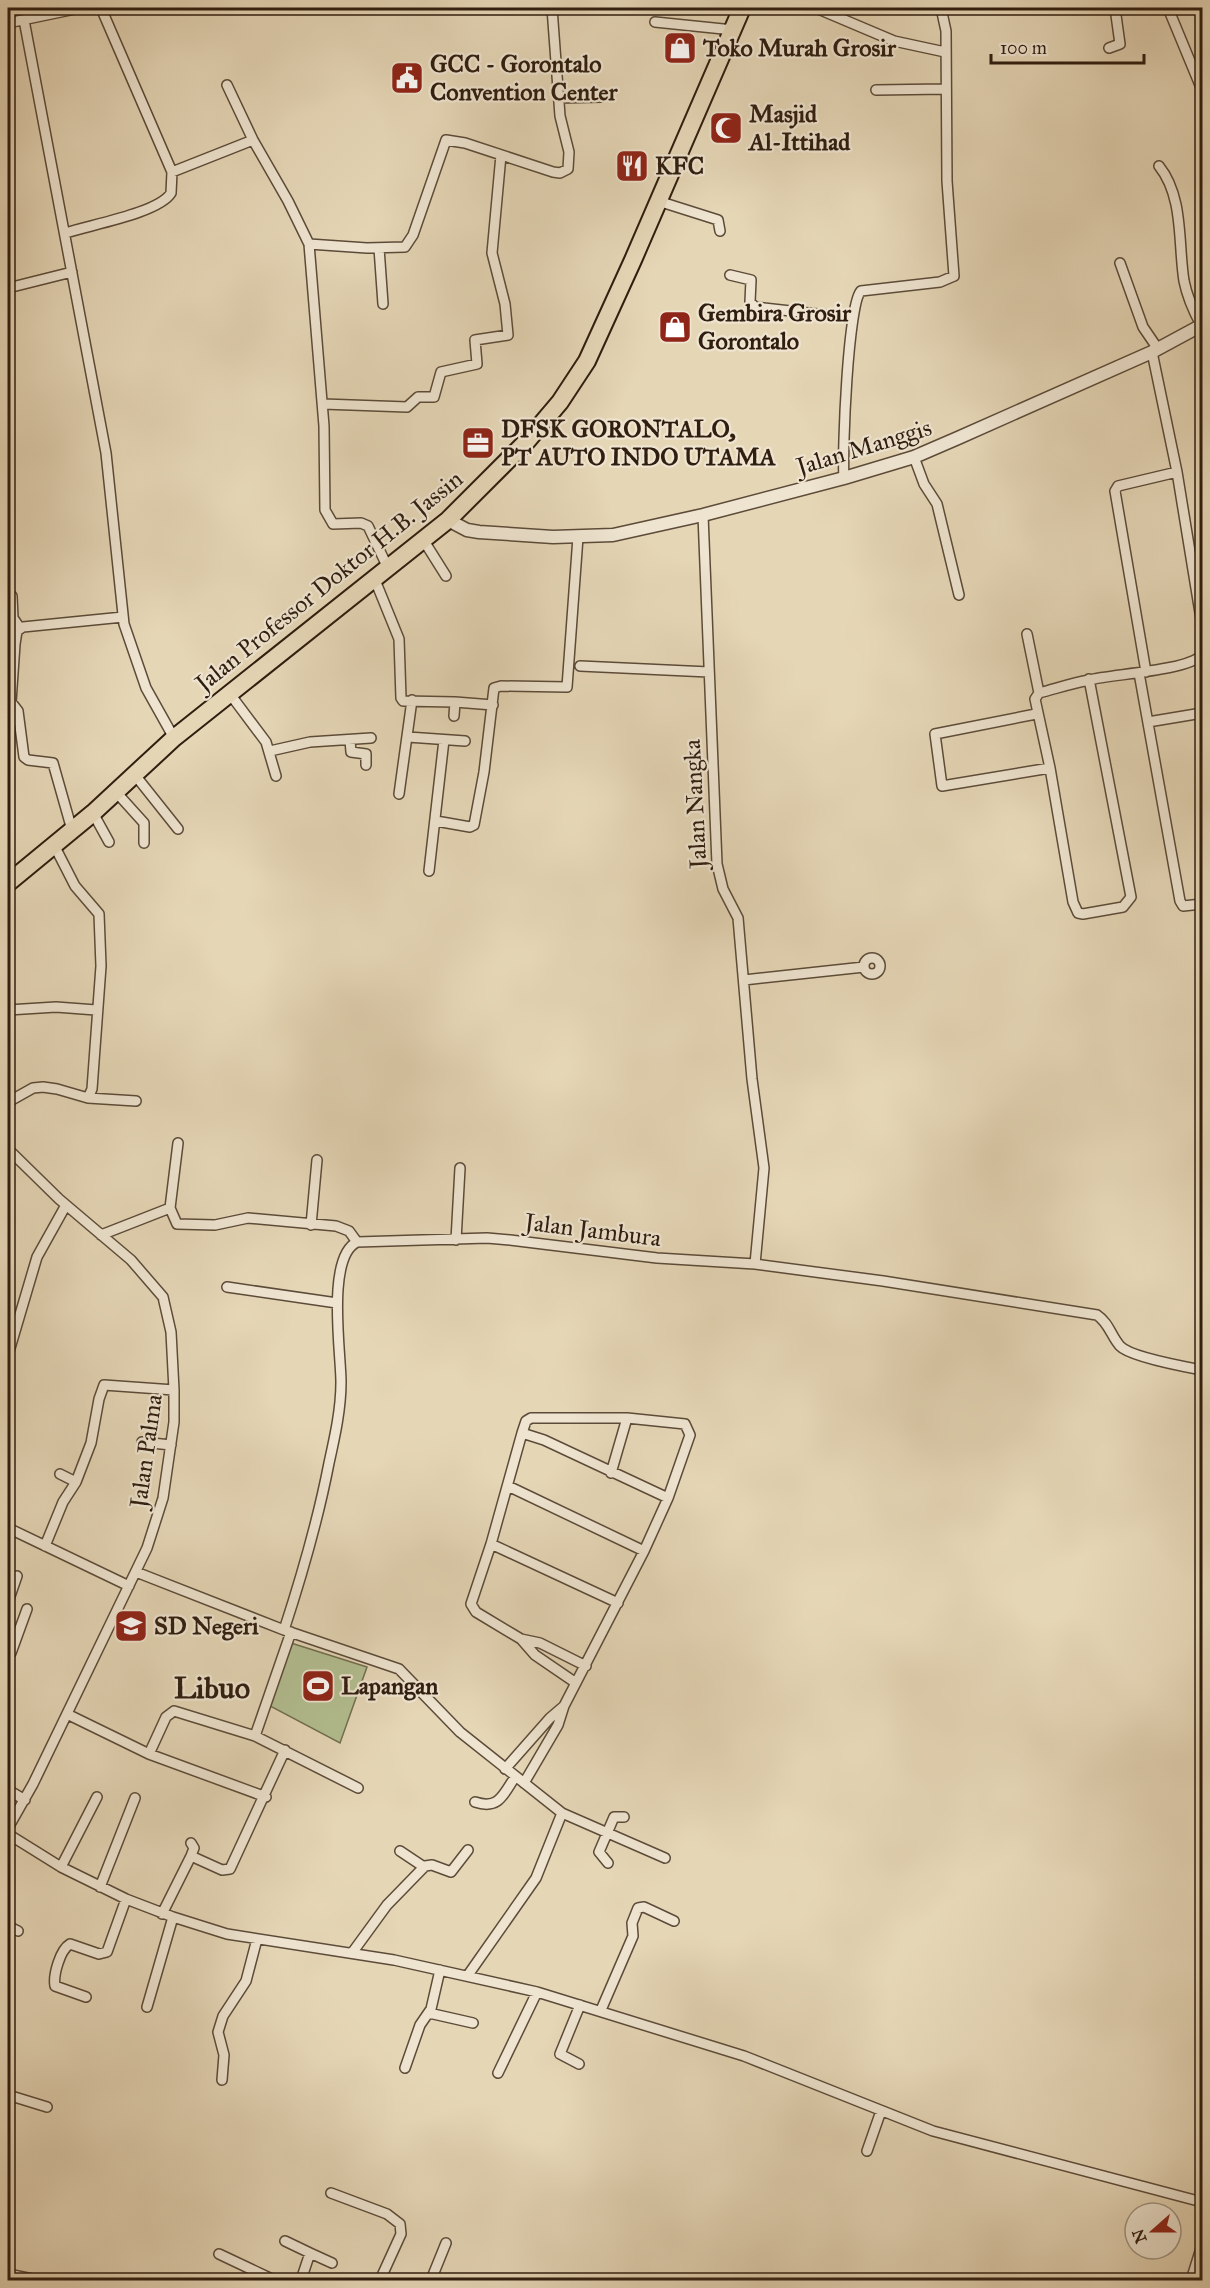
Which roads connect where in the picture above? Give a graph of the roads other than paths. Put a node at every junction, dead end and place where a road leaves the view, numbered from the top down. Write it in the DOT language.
graph roads {
  1 [pos="80,8"];
  2 [pos="100,8"];
  3 [pos="552,8"];
  4 [pos="742,8"];
  5 [pos="816,8"];
  6 [pos="941,8"];
  7 [pos="1115,8"];
  8 [pos="1168,8"];
  9 [pos="24,20"];
  10 [pos="655,22"];
  11 [pos="8,23"];
  12 [pos="733,30"];
  13 [pos="1109,48"];
  14 [pos="945,52"];
  15 [pos="227,85"];
  16 [pos="945,89"];
  17 [pos="876,90"];
  18 [pos="1203,90"];
  19 [pos="601,97"];
  20 [pos="559,98"];
  21 [pos="253,140"];
  22 [pos="501,155"];
  23 [pos="1159,166"];
  24 [pos="172,172"];
  25 [pos="658,201"];
  26 [pos="720,231"];
  27 [pos="66,233"];
  28 [pos="309,244"];
  29 [pos="379,248"];
  30 [pos="1120,263"];
  31 [pos="72,272"];
  32 [pos="730,275"];
  33 [pos="8,288"];
  34 [pos="383,304"];
  35 [pos="853,318"];
  36 [pos="1202,325"];
  37 [pos="1155,351"];
  38 [pos="323,404"];
  39 [pos="914,457"];
  40 [pos="1177,472"];
  41 [pos="843,478"];
  42 [pos="703,515"];
  43 [pos="448,520"];
  44 [pos="578,537"];
  45 [pos="424,541"];
  46 [pos="388,568"];
  47 [pos="446,576"];
  48 [pos="375,580"];
  49 [pos="959,595"];
  50 [pos="12,596"];
  51 [pos="123,617"];
  52 [pos="1203,625"];
  53 [pos="20,628"];
  54 [pos="1027,633"];
  55 [pos="11,644"];
  56 [pos="1203,655"];
  57 [pos="580,666"];
  58 [pos="709,672"];
  59 [pos="1142,672"];
  60 [pos="1089,679"];
  61 [pos="1039,693"];
  62 [pos="230,694"];
  63 [pos="412,700"];
  64 [pos="455,702"];
  65 [pos="493,705"];
  66 [pos="1036,714"];
  67 [pos="454,716"];
  68 [pos="1203,718"];
  69 [pos="1148,722"];
  70 [pos="408,737"];
  71 [pos="174,738"];
  72 [pos="370,738"];
  73 [pos="350,740"];
  74 [pos="444,740"];
  75 [pos="465,741"];
  76 [pos="270,751"];
  77 [pos="366,765"];
  78 [pos="1050,768"];
  79 [pos="135,775"];
  80 [pos="276,776"];
  81 [pos="116,792"];
  82 [pos="399,794"];
  83 [pos="93,813"];
  84 [pos="436,821"];
  85 [pos="178,829"];
  86 [pos="72,830"];
  87 [pos="109,842"];
  88 [pos="144,843"];
  89 [pos="54,845"];
  90 [pos="429,871"];
  91 [pos="8,883"];
  92 [pos="1203,904"];
  93 [pos="864,967"];
  94 [pos="744,980"];
  95 [pos="8,1011"];
  96 [pos="96,1011"];
  97 [pos="88,1098"];
  98 [pos="136,1101"];
  99 [pos="8,1102"];
  100 [pos="178,1143"];
  101 [pos="8,1149"];
  102 [pos="317,1160"];
  103 [pos="460,1168"];
  104 [pos="66,1205"];
  105 [pos="170,1208"];
  106 [pos="311,1225"];
  107 [pos="101,1235"];
  108 [pos="456,1240"];
  109 [pos="357,1242"];
  110 [pos="755,1264"];
  111 [pos="227,1287"];
  112 [pos="337,1303"];
  113 [pos="8,1355"];
  114 [pos="1199,1369"];
  115 [pos="174,1390"];
  116 [pos="627,1418"];
  117 [pos="522,1433"];
  118 [pos="142,1442"];
  119 [pos="171,1445"];
  120 [pos="611,1473"];
  121 [pos="60,1474"];
  122 [pos="76,1482"];
  123 [pos="508,1486"];
  124 [pos="668,1498"];
  125 [pos="8,1528"];
  126 [pos="492,1544"];
  127 [pos="45,1546"];
  128 [pos="644,1551"];
  129 [pos="136,1572"];
  130 [pos="17,1576"];
  131 [pos="129,1586"];
  132 [pos="8,1602"];
  133 [pos="618,1603"];
  134 [pos="287,1631"];
  135 [pos="521,1639"];
  136 [pos="11,1653"];
  137 [pos="568,1658"];
  138 [pos="586,1666"];
  139 [pos="561,1672"];
  140 [pos="576,1683"];
  141 [pos="564,1706"];
  142 [pos="67,1714"];
  143 [pos="255,1736"];
  144 [pos="285,1750"];
  145 [pos="149,1754"];
  146 [pos="505,1769"];
  147 [pos="519,1780"];
  148 [pos="358,1788"];
  149 [pos="8,1790"];
  150 [pos="97,1797"];
  151 [pos="266,1797"];
  152 [pos="135,1798"];
  153 [pos="25,1800"];
  154 [pos="475,1802"];
  155 [pos="562,1813"];
  156 [pos="624,1817"];
  157 [pos="8,1828"];
  158 [pos="605,1833"];
  159 [pos="8,1834"];
  160 [pos="191,1843"];
  161 [pos="468,1850"];
  162 [pos="400,1851"];
  163 [pos="191,1856"];
  164 [pos="665,1858"];
  165 [pos="608,1863"];
  166 [pos="61,1867"];
  167 [pos="424,1867"];
  168 [pos="100,1887"];
  169 [pos="126,1899"];
  170 [pos="162,1914"];
  171 [pos="173,1917"];
  172 [pos="674,1921"];
  173 [pos="8,1926"];
  174 [pos="18,1931"];
  175 [pos="257,1939"];
  176 [pos="352,1953"];
  177 [pos="440,1970"];
  178 [pos="468,1975"];
  179 [pos="537,1992"];
  180 [pos="86,1997"];
  181 [pos="580,2005"];
  182 [pos="147,2007"];
  183 [pos="601,2010"];
  184 [pos="429,2013"];
  185 [pos="473,2023"];
  186 [pos="579,2064"];
  187 [pos="405,2068"];
  188 [pos="498,2073"];
  189 [pos="222,2080"];
  190 [pos="8,2095"];
  191 [pos="47,2107"];
  192 [pos="881,2111"];
  193 [pos="867,2151"];
  194 [pos="332,2193"];
  195 [pos="1203,2202"];
  196 [pos="285,2241"];
  197 [pos="446,2243"];
  198 [pos="1203,2245"];
  199 [pos="310,2253"];
  200 [pos="219,2254"];
  201 [pos="332,2263"];
  202 [pos="1199,2263"];
  203 [pos="8,2274"];
  204 [pos="37,2280"];
  205 [pos="274,2280"];
  206 [pos="302,2280"];
  207 [pos="380,2280"];
  208 [pos="431,2280"];
  209 [pos="1191,2280"];
  1 -- 9 [label="street"];
  2 -- 24 [label="street"];
  3 -- 20 [label="street"];
  4 -- 12 [label="highway, Jalan Professor Doktor H.B. Jassin"];
  5 -- 14 [label="street"];
  6 -- 14 [label="street"];
  7 -- 13 [label="street"];
  8 -- 18 [label="street"];
  9 -- 11 [label="street"];
  9 -- 27 [label="street"];
  10 -- 12 [label="street"];
  12 -- 25 [label="highway, Jalan Professor Doktor H.B. Jassin"];
  14 -- 16 [label="street"];
  15 -- 21 [label="street"];
  16 -- 17 [label="street"];
  16 -- 35 [label="street"];
  19 -- 20 [label="street"];
  20 -- 22 [label="street"];
  21 -- 24 [label="street"];
  21 -- 28 [label="street"];
  22 -- 29 [label="street"];
  22 -- 38 [label="street"];
  23 -- 36 [label="street"];
  24 -- 27 [label="street"];
  25 -- 26 [label="street"];
  25 -- 43 [label="highway, Jalan Professor Doktor H.B. Jassin"];
  27 -- 31 [label="street"];
  28 -- 29 [label="street"];
  28 -- 38 [label="street"];
  29 -- 34 [label="street"];
  30 -- 37 [label="street"];
  31 -- 33 [label="street"];
  31 -- 51 [label="street"];
  32 -- 35 [label="street"];
  35 -- 41 [label="street"];
  36 -- 37 [label="street, Jalan Manggis"];
  37 -- 39 [label="street, Jalan Manggis"];
  37 -- 40 [label="street"];
  38 -- 46 [label="street"];
  39 -- 41 [label="street, Jalan Manggis"];
  39 -- 49 [label="street"];
  40 -- 52 [label="street"];
  40 -- 59 [label="street"];
  41 -- 42 [label="street, Jalan Manggis"];
  42 -- 44 [label="street, Jalan Manggis"];
  42 -- 58 [label="street, Jalan Nangka"];
  43 -- 44 [label="street, Jalan Manggis"];
  43 -- 45 [label="highway, Jalan Professor Doktor H.B. Jassin"];
  44 -- 65 [label="street"];
  45 -- 46 [label="highway, Jalan Professor Doktor H.B. Jassin"];
  45 -- 47 [label="street"];
  46 -- 48 [label="highway, Jalan Professor Doktor H.B. Jassin"];
  48 -- 62 [label="highway, Jalan Professor Doktor H.B. Jassin"];
  48 -- 63 [label="street"];
  50 -- 53 [label="street"];
  51 -- 53 [label="street"];
  51 -- 71 [label="street"];
  53 -- 55 [label="street"];
  54 -- 61 [label="street"];
  55 -- 86 [label="street"];
  56 -- 59 [label="street"];
  57 -- 58 [label="street"];
  58 -- 94 [label="street, Jalan Nangka"];
  59 -- 60 [label="street"];
  59 -- 69 [label="street"];
  60 -- 61 [label="street"];
  60 -- 78 [label="street"];
  61 -- 66 [label="street"];
  62 -- 71 [label="highway, Jalan Professor Doktor H.B. Jassin"];
  62 -- 76 [label="street"];
  63 -- 64 [label="street"];
  63 -- 70 [label="street"];
  64 -- 65 [label="street"];
  64 -- 67 [label="street"];
  65 -- 84 [label="street"];
  66 -- 78 [label="street"];
  66 -- 78 [label="street"];
  68 -- 69 [label="street"];
  69 -- 92 [label="street"];
  70 -- 74 [label="street"];
  70 -- 82 [label="street"];
  71 -- 79 [label="highway, Jalan Professor Doktor H.B. Jassin"];
  72 -- 73 [label="street"];
  73 -- 76 [label="street"];
  73 -- 77 [label="street"];
  74 -- 75 [label="street"];
  74 -- 84 [label="street"];
  76 -- 80 [label="street"];
  79 -- 81 [label="highway, Jalan Professor Doktor H.B. Jassin"];
  79 -- 85 [label="street"];
  81 -- 83 [label="highway, Jalan Professor Doktor H.B. Jassin"];
  81 -- 88 [label="street"];
  83 -- 86 [label="highway, Jalan Professor Doktor H.B. Jassin"];
  83 -- 87 [label="street"];
  84 -- 90 [label="street"];
  86 -- 89 [label="highway, Jalan Professor Doktor H.B. Jassin"];
  89 -- 91 [label="highway, Jalan Professor Doktor H.B. Jassin"];
  89 -- 96 [label="street"];
  93 -- 94 [label="street"];
  94 -- 110 [label="street, Jalan Nangka"];
  95 -- 96 [label="street"];
  96 -- 97 [label="street"];
  97 -- 98 [label="street"];
  97 -- 99 [label="street"];
  100 -- 105 [label="street"];
  101 -- 104 [label="street, Jalan Palma"];
  102 -- 106 [label="street"];
  103 -- 108 [label="street"];
  104 -- 107 [label="street, Jalan Palma"];
  104 -- 113 [label="street"];
  105 -- 106 [label="street"];
  105 -- 107 [label="street"];
  106 -- 109 [label="street"];
  107 -- 115 [label="street, Jalan Palma"];
  108 -- 109 [label="street, Jalan Jambura"];
  108 -- 110 [label="street, Jalan Jambura"];
  109 -- 112 [label="street"];
  110 -- 114 [label="street, Jalan Jambura"];
  111 -- 112 [label="street"];
  112 -- 134 [label="street"];
  115 -- 119 [label="street, Jalan Palma"];
  115 -- 122 [label="street"];
  116 -- 117 [label="street"];
  116 -- 120 [label="street"];
  116 -- 124 [label="street"];
  117 -- 120 [label="street"];
  117 -- 123 [label="street"];
  118 -- 119 [label="street"];
  119 -- 129 [label="street, Jalan Palma"];
  120 -- 124 [label="street"];
  121 -- 122 [label="street"];
  122 -- 127 [label="street"];
  123 -- 126 [label="street"];
  123 -- 128 [label="street"];
  124 -- 128 [label="street"];
  125 -- 127 [label="street"];
  126 -- 133 [label="street"];
  126 -- 135 [label="street"];
  127 -- 131 [label="street"];
  128 -- 133 [label="street"];
  129 -- 131 [label="street, Jalan Palma"];
  129 -- 134 [label="street"];
  130 -- 132 [label="street"];
  131 -- 142 [label="street, Jalan Palma"];
  132 -- 136 [label="street"];
  133 -- 138 [label="street"];
  134 -- 143 [label="street"];
  134 -- 146 [label="street"];
  135 -- 137 [label="street"];
  135 -- 139 [label="street"];
  137 -- 138 [label="street"];
  137 -- 139 [label="street"];
  138 -- 140 [label="street"];
  139 -- 140 [label="street"];
  140 -- 141 [label="street"];
  141 -- 146 [label="street"];
  141 -- 147 [label="street"];
  142 -- 145 [label="street"];
  142 -- 153 [label="street, Jalan Palma"];
  143 -- 144 [label="street"];
  143 -- 145 [label="street"];
  144 -- 148 [label="street"];
  144 -- 151 [label="street"];
  145 -- 151 [label="street"];
  146 -- 147 [label="street"];
  147 -- 154 [label="street"];
  147 -- 155 [label="street"];
  149 -- 153 [label="street"];
  150 -- 166 [label="street"];
  151 -- 163 [label="street"];
  152 -- 168 [label="street"];
  153 -- 157 [label="street, Jalan Palma"];
  155 -- 158 [label="street"];
  155 -- 178 [label="street"];
  156 -- 158 [label="street"];
  158 -- 164 [label="street"];
  158 -- 165 [label="street"];
  159 -- 166 [label="street"];
  160 -- 163 [label="street"];
  161 -- 167 [label="street"];
  162 -- 167 [label="street"];
  163 -- 170 [label="street"];
  166 -- 168 [label="street"];
  167 -- 176 [label="street"];
  168 -- 169 [label="street"];
  169 -- 170 [label="street"];
  169 -- 180 [label="street"];
  170 -- 171 [label="street"];
  171 -- 175 [label="street"];
  171 -- 182 [label="street"];
  172 -- 183 [label="street"];
  173 -- 174 [label="street"];
  175 -- 176 [label="street"];
  175 -- 189 [label="street"];
  176 -- 177 [label="street"];
  177 -- 178 [label="street"];
  177 -- 184 [label="street"];
  178 -- 179 [label="street"];
  179 -- 181 [label="street"];
  179 -- 188 [label="street"];
  181 -- 183 [label="street"];
  181 -- 186 [label="street"];
  183 -- 192 [label="street"];
  184 -- 185 [label="street"];
  184 -- 187 [label="street"];
  190 -- 191 [label="street"];
  192 -- 193 [label="street"];
  192 -- 195 [label="street"];
  194 -- 207 [label="street"];
  196 -- 199 [label="street"];
  197 -- 208 [label="street"];
  198 -- 202 [label="street"];
  199 -- 201 [label="street"];
  199 -- 206 [label="street"];
  200 -- 205 [label="street"];
  202 -- 209 [label="street"];
  203 -- 204 [label="street"];
}
